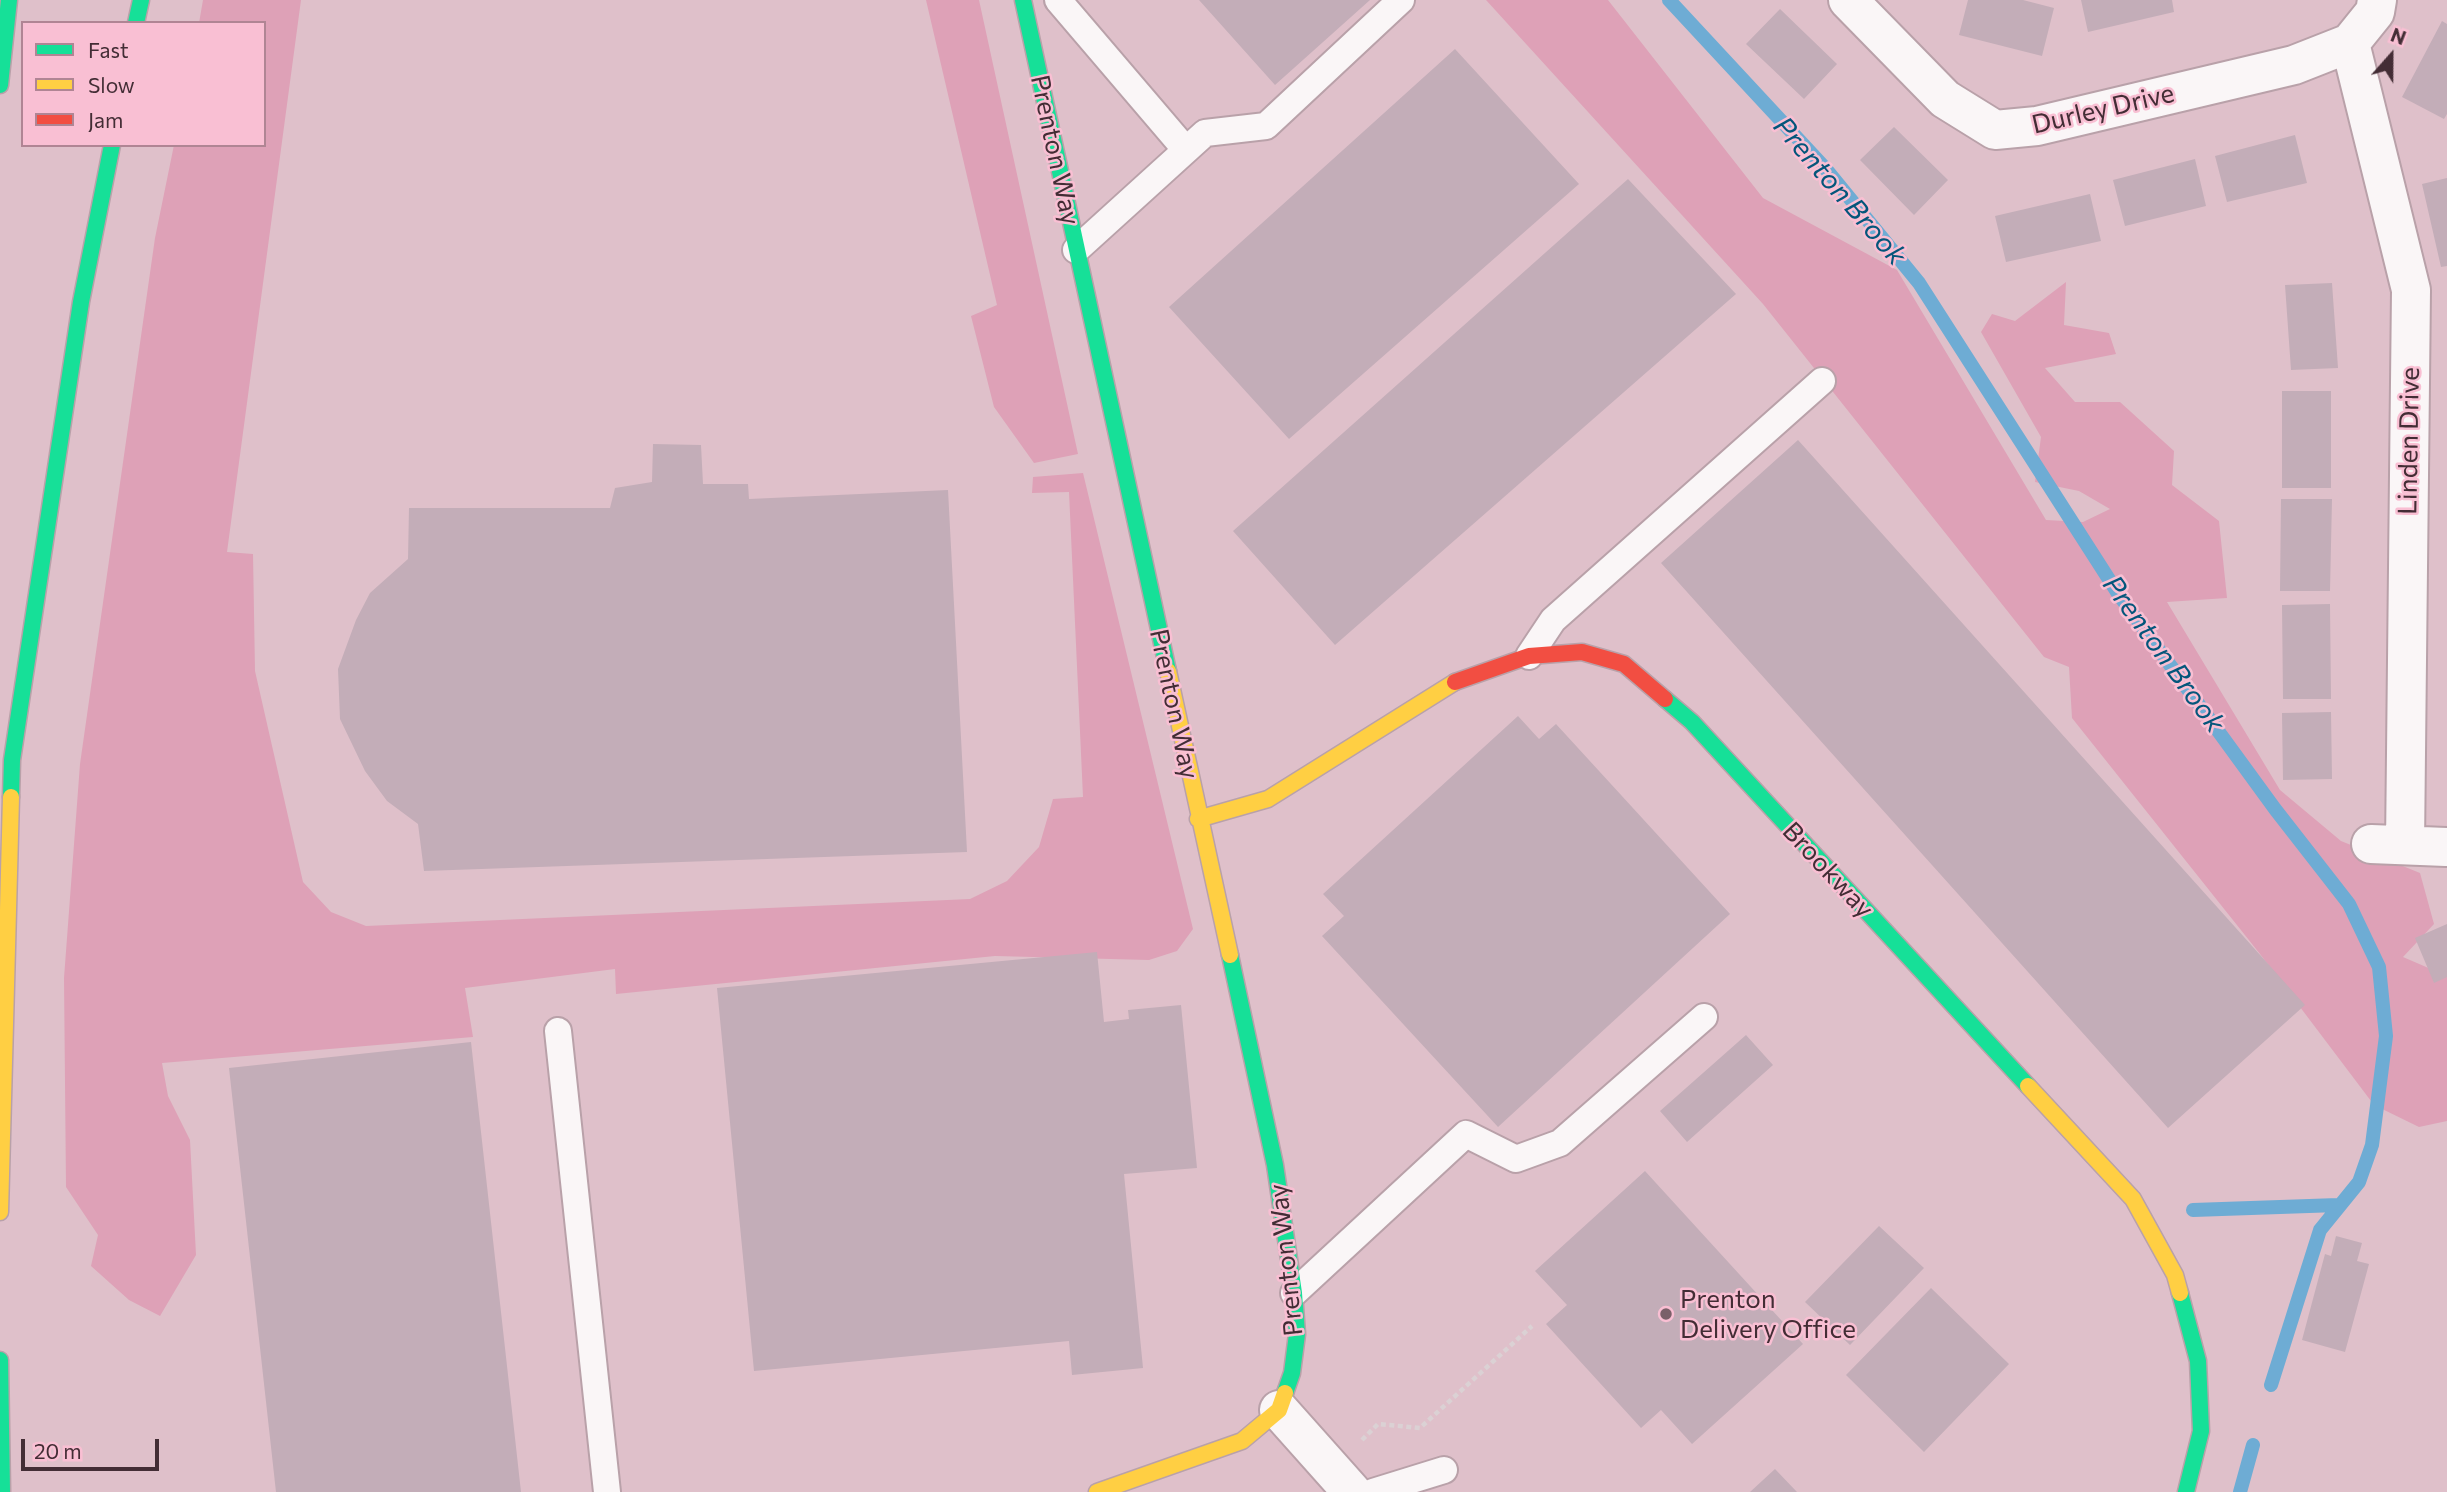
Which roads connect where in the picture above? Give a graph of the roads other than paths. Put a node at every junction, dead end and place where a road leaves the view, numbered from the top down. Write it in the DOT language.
graph roads {
  1 [pos="9,0"];
  2 [pos="141,0"];
  3 [pos="1023,0"];
  4 [pos="1058,0"];
  5 [pos="1401,0"];
  6 [pos="1849,0"];
  7 [pos="2376,0"];
  8 [pos="136,21"];
  9 [pos="2350,43"];
  10 [pos="0,85"];
  11 [pos="112,147"];
  12 [pos="1186,150"];
  13 [pos="1076,250"];
  14 [pos="1822,381"];
  15 [pos="1529,656"];
  16 [pos="1198,819"];
  17 [pos="2445,847"];
  18 [pos="1704,1017"];
  19 [pos="558,1031"];
  20 [pos="0,1212"];
  21 [pos="1294,1293"];
  22 [pos="0,1360"];
  23 [pos="1279,1410"];
  24 [pos="1444,1471"];
  25 [pos="1342,1480"];
  26 [pos="1104,1491"];
  27 [pos="2,1492"];
  28 [pos="607,1492"];
  29 [pos="1373,1492"];
  30 [pos="2186,1492"];
  1 -- 10 [label="main road"];
  2 -- 8 [label="main road"];
  3 -- 13 [label="main road, Prenton Way"];
  4 -- 12 [label="lane"];
  5 -- 12 [label="lane"];
  6 -- 9 [label="street, Durley Drive"];
  7 -- 9 [label="street, Durley Drive"];
  9 -- 17 [label="street, Linden Drive"];
  11 -- 20 [label="main road"];
  12 -- 13 [label="lane"];
  13 -- 16 [label="main road, Prenton Way"];
  14 -- 15 [label="lane"];
  15 -- 16 [label="main road, Brookway"];
  15 -- 30 [label="main road, Brookway"];
  16 -- 21 [label="main road, Prenton Way"];
  18 -- 21 [label="lane"];
  19 -- 28 [label="lane"];
  21 -- 23 [label="main road, Prenton Way"];
  22 -- 27 [label="main road"];
  23 -- 25 [label="street"];
  23 -- 26 [label="main road"];
  24 -- 29 [label="lane"];
}
